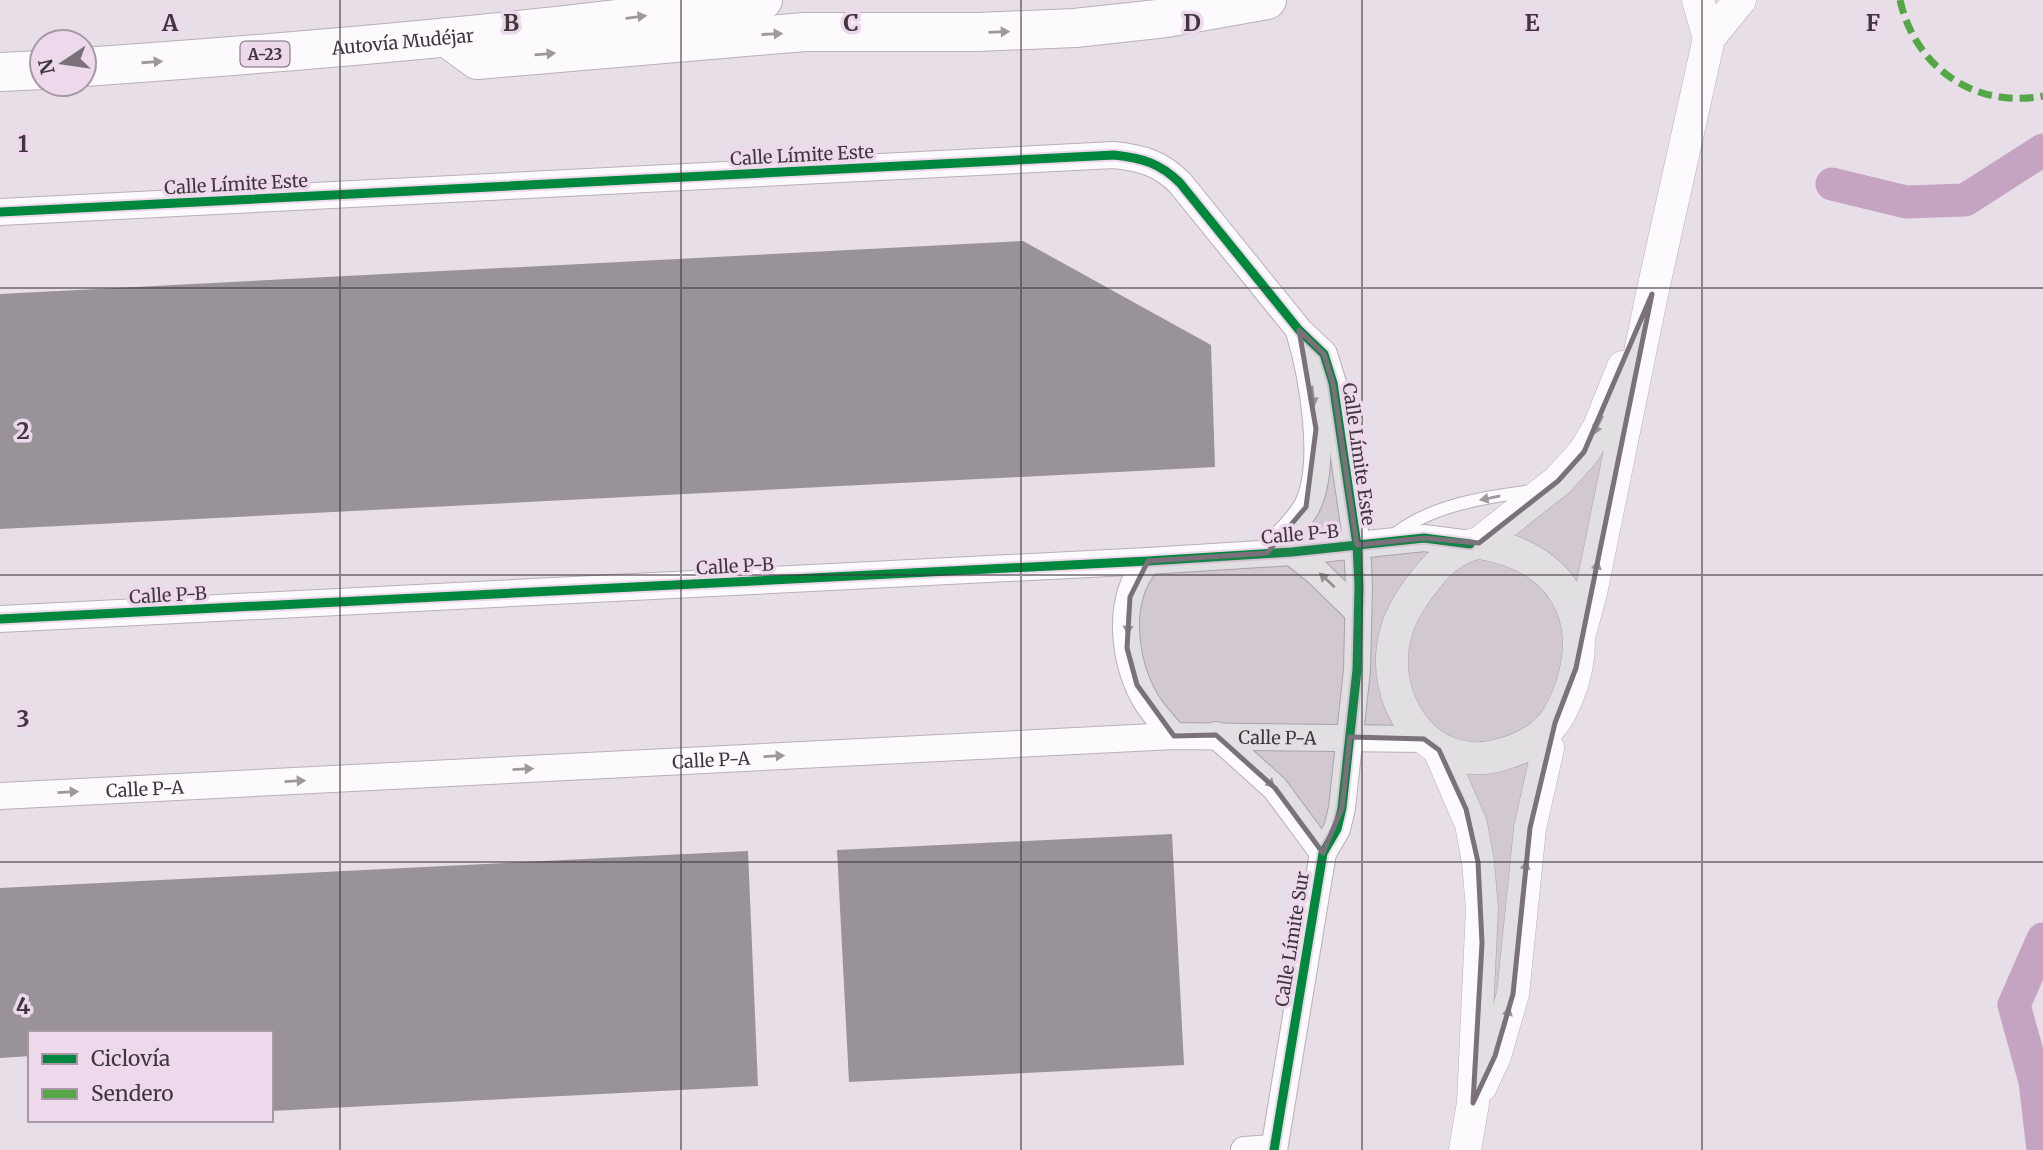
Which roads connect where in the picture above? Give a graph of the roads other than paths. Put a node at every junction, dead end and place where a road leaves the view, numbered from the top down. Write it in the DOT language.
graph roads {
  1 [pos="763,0"];
  2 [pos="1267,0"];
  3 [pos="1698,0"];
  4 [pos="1740,0"];
  5 [pos="446,37"];
  6 [pos="1709,38"];
  7 [pos="98,66"];
  8 [pos="28,70"];
  9 [pos="0,72"];
  10 [pos="0,212"];
  11 [pos="1652,294"];
  12 [pos="1299,330"];
  13 [pos="1544,489"];
  14 [pos="1386,542"];
  15 [pos="1475,544"];
  16 [pos="1357,545"];
  17 [pos="1279,553"];
  18 [pos="1148,561"];
  19 [pos="1359,612"];
  20 [pos="0,619"];
  21 [pos="1579,637"];
  22 [pos="1216,735"];
  23 [pos="1552,735"];
  24 [pos="1174,736"];
  25 [pos="1350,737"];
  26 [pos="1432,744"];
  27 [pos="0,796"];
  28 [pos="1322,853"];
  29 [pos="1473,1103"];
  30 [pos="1274,1149"];
  31 [pos="1244,1150"];
  32 [pos="1465,1150"];
  5 -- 1 [label="highway, Autovía Mudéjar / A-23, one-way"];
  5 -- 2 [label="highway, one-way"];
  3 -- 6 [label="street"];
  4 -- 6 [label="street"];
  7 -- 5 [label="highway, Autovía Mudéjar / A-23, one-way"];
  6 -- 11 [label="street"];
  8 -- 9 [label="highway"];
  10 -- 12 [label="street, Calle Límite Este"];
  11 -- 13 [label="street, one-way"];
  21 -- 11 [label="street, one-way"];
  12 -- 16 [label="street, Calle Límite Este"];
  12 -- 17 [label="street, Calle Límite Este, one-way"];
  13 -- 14 [label="lane, one-way"];
  13 -- 15 [label="street"];
  14 -- 15 [label="street, Calle P-B"];
  14 -- 16 [label="street, Calle P-B"];
  15 -- 21 [label="street"];
  15 -- 26 [label="street"];
  16 -- 17 [label="street, Calle P-B"];
  16 -- 19 [label="street, Calle Límite Este"];
  17 -- 18 [label="street, Calle P-B"];
  19 -- 17 [label="street, one-way"];
  18 -- 20 [label="street, Calle P-B"];
  18 -- 24 [label="street, one-way"];
  19 -- 25 [label="street"];
  21 -- 23 [label="street"];
  22 -- 24 [label="street, Calle P-A"];
  22 -- 25 [label="street, Calle P-A"];
  22 -- 28 [label="street, Calle Límite Sur, one-way"];
  23 -- 26 [label="street"];
  29 -- 23 [label="street, one-way"];
  27 -- 24 [label="street, Calle P-A, one-way"];
  25 -- 26 [label="street, Calle P-A"];
  25 -- 28 [label="street, Calle Límite Sur"];
  26 -- 29 [label="street"];
  28 -- 30 [label="street, Calle Límite Sur"];
  29 -- 32 [label="street"];
  30 -- 31 [label="street"];
}
